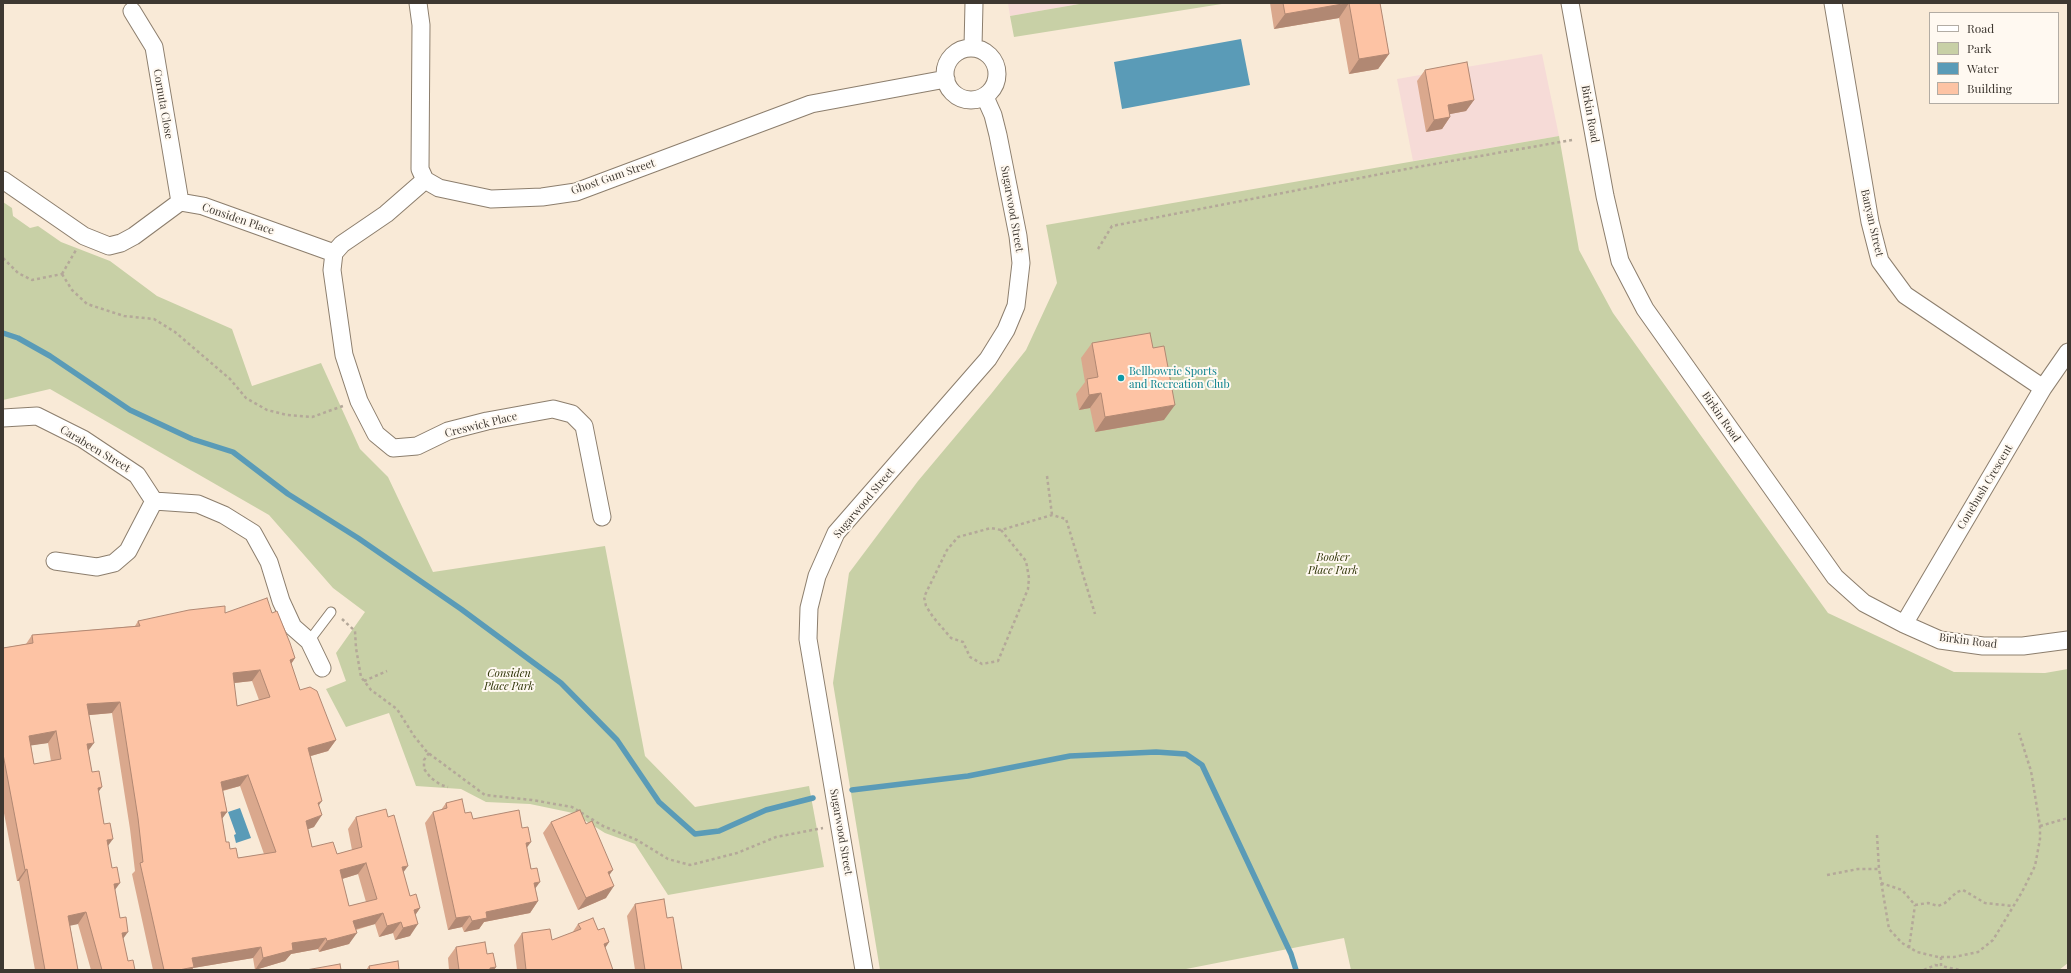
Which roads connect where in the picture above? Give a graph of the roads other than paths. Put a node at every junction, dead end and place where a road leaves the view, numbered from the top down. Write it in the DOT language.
graph roads {
  1 [pos="418,3"];
  2 [pos="974,3"];
  3 [pos="1570,3"];
  4 [pos="1833,3"];
  5 [pos="132,11"];
  6 [pos="973,48"];
  7 [pos="946,79"];
  8 [pos="985,97"];
  9 [pos="3,180"];
  10 [pos="425,180"];
  11 [pos="180,202"];
  12 [pos="334,254"];
  13 [pos="2068,352"];
  14 [pos="2044,388"];
  15 [pos="3,418"];
  16 [pos="154,501"];
  17 [pos="602,517"];
  18 [pos="55,561"];
  19 [pos="331,612"];
  20 [pos="1904,624"];
  21 [pos="2068,640"];
  22 [pos="309,641"];
  23 [pos="322,668"];
  24 [pos="864,970"];
  1 -- 10 [label="street"];
  2 -- 6 [label="street"];
  3 -- 20 [label="street, Birkin Road"];
  4 -- 14 [label="street, Banyan Street"];
  5 -- 11 [label="street, Cornuta Close"];
  6 -- 7 [label="street"];
  6 -- 8 [label="street"];
  7 -- 8 [label="street"];
  7 -- 10 [label="street, Ghost Gum Street"];
  8 -- 24 [label="street, Sugarwood Street"];
  9 -- 11 [label="street"];
  10 -- 12 [label="street"];
  11 -- 12 [label="street, Considen Place"];
  12 -- 17 [label="street, Creswick Place"];
  13 -- 14 [label="street, Conebush Crescent"];
  14 -- 20 [label="street, Conebush Crescent"];
  15 -- 16 [label="street, Carabeen Street"];
  16 -- 18 [label="street"];
  16 -- 22 [label="street"];
  19 -- 22 [label="lane"];
  20 -- 21 [label="street, Birkin Road"];
  22 -- 23 [label="street"];
}
